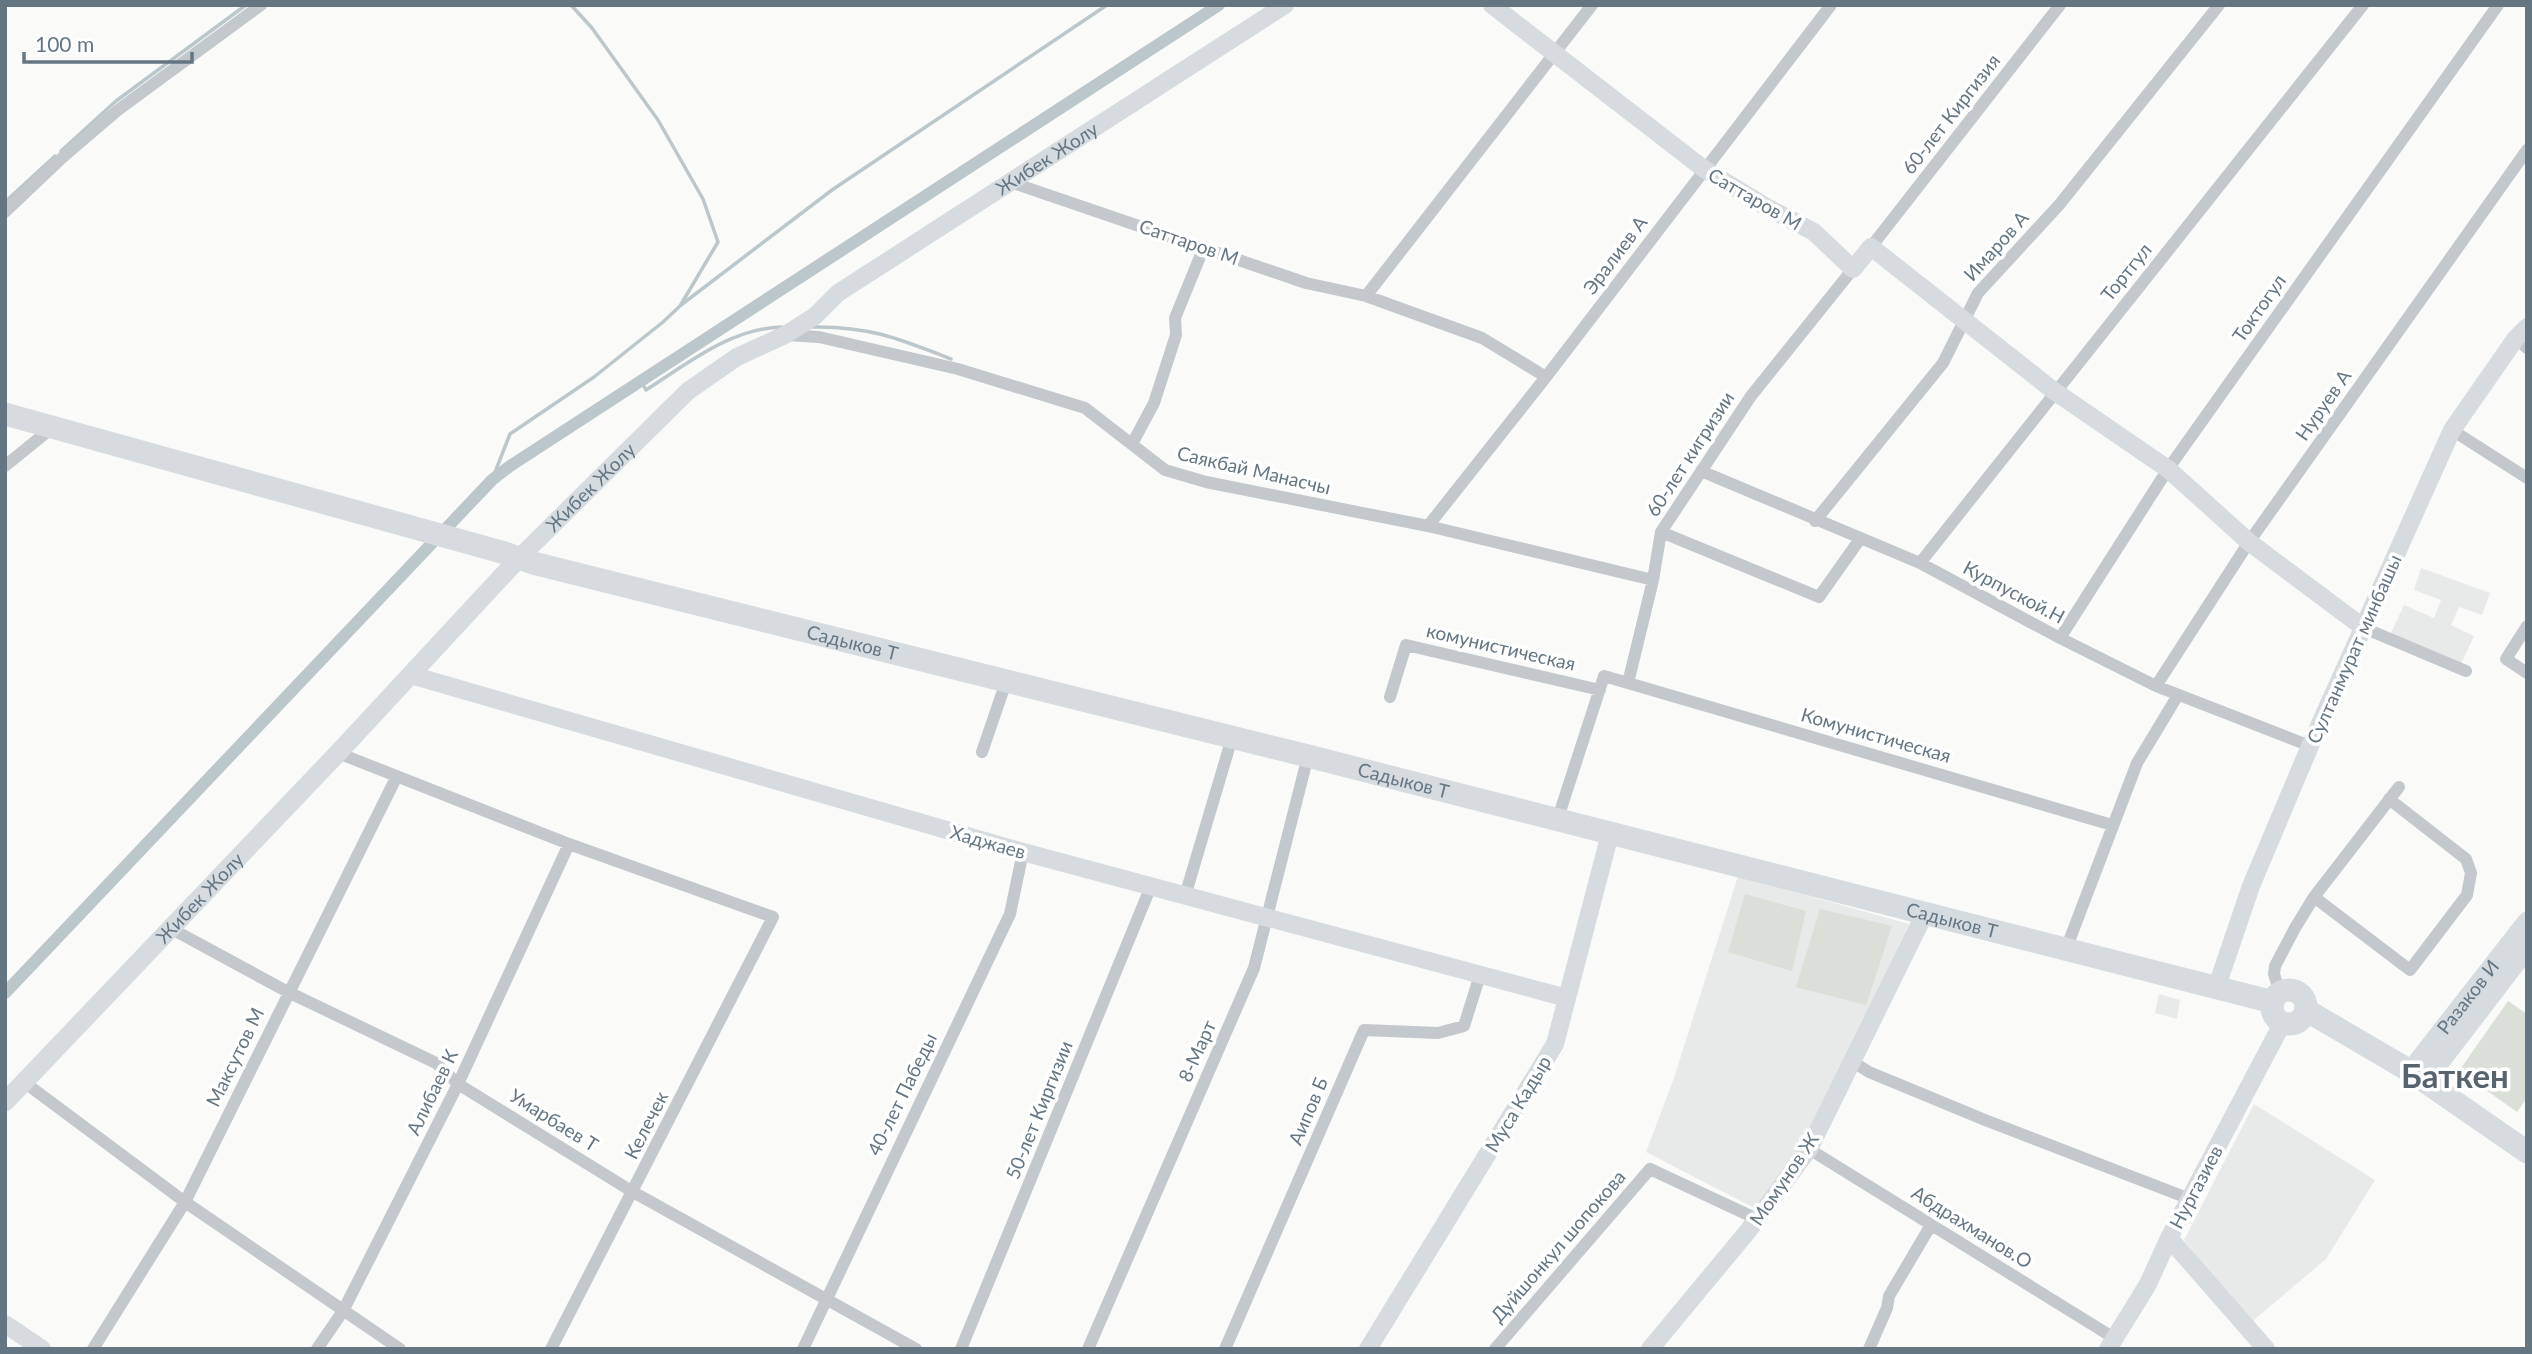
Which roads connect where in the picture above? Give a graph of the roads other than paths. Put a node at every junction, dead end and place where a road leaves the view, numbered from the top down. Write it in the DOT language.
graph roads {
  1 [pos="261,5"];
  2 [pos="1285,5"];
  3 [pos="1492,5"];
  4 [pos="1592,5"];
  5 [pos="1831,5"];
  6 [pos="2060,5"];
  7 [pos="2219,5"];
  8 [pos="2363,5"];
  9 [pos="2498,5"];
  10 [pos="1555,54"];
  11 [pos="2527,150"];
  12 [pos="1704,169"];
  13 [pos="1013,183"];
  14 [pos="5,212"];
  15 [pos="1204,247"];
  16 [pos="1871,247"];
  17 [pos="1853,269"];
  18 [pos="1366,296"];
  19 [pos="1966,321"];
  20 [pos="785,335"];
  21 [pos="2523,338"];
  22 [pos="1546,377"];
  23 [pos="2054,391"];
  24 [pos="5,414"];
  25 [pos="53,427"];
  26 [pos="2452,430"];
  27 [pos="1132,444"];
  28 [pos="5,466"];
  29 [pos="2168,469"];
  30 [pos="1701,471"];
  31 [pos="2527,478"];
  32 [pos="1815,521"];
  33 [pos="1428,526"];
  34 [pos="1661,532"];
  35 [pos="1860,539"];
  36 [pos="2249,542"];
  37 [pos="525,561"];
  38 [pos="1920,563"];
  39 [pos="1653,580"];
  40 [pos="2527,626"];
  41 [pos="2364,628"];
  42 [pos="2060,638"];
  43 [pos="2466,671"];
  44 [pos="2527,673"];
  45 [pos="411,675"];
  46 [pos="1006,682"];
  47 [pos="1628,683"];
  48 [pos="2156,686"];
  49 [pos="1600,690"];
  50 [pos="2178,695"];
  51 [pos="1390,697"];
  52 [pos="1232,738"];
  53 [pos="2310,746"];
  54 [pos="982,752"];
  55 [pos="338,753"];
  56 [pos="1308,757"];
  57 [pos="397,776"];
  58 [pos="2399,787"];
  59 [pos="2389,799"];
  60 [pos="1558,821"];
  61 [pos="2112,825"];
  62 [pos="1610,834"];
  63 [pos="569,844"];
  64 [pos="1023,852"];
  65 [pos="1151,886"];
  66 [pos="1185,896"];
  67 [pos="2314,897"];
  68 [pos="1925,913"];
  69 [pos="1267,918"];
  70 [pos="2527,921"];
  71 [pos="170,928"];
  72 [pos="2066,948"];
  73 [pos="2527,949"];
  74 [pos="1480,975"];
  75 [pos="2216,989"];
  76 [pos="288,992"];
  77 [pos="2276,997"];
  78 [pos="1567,998"];
  79 [pos="2306,1010"];
  80 [pos="2282,1024"];
  81 [pos="1853,1062"];
  82 [pos="2418,1076"];
  83 [pos="24,1083"];
  84 [pos="458,1084"];
  85 [pos="5,1102"];
  86 [pos="1809,1149"];
  87 [pos="2527,1152"];
  88 [pos="634,1192"];
  89 [pos="2190,1199"];
  90 [pos="185,1202"];
  91 [pos="1757,1219"];
  92 [pos="1931,1225"];
  93 [pos="2169,1238"];
  94 [pos="826,1298"];
  95 [pos="343,1311"];
  96 [pos="5,1324"];
  97 [pos="2111,1344"];
  98 [pos="42,1349"];
  99 [pos="93,1349"];
  100 [pos="317,1349"];
  101 [pos="400,1349"];
  102 [pos="551,1349"];
  103 [pos="803,1349"];
  104 [pos="916,1349"];
  105 [pos="961,1349"];
  106 [pos="1088,1349"];
  107 [pos="1225,1349"];
  108 [pos="1368,1349"];
  109 [pos="1495,1349"];
  110 [pos="1650,1349"];
  111 [pos="1869,1349"];
  112 [pos="2266,1349"];
  1 -- 14 [label="street"];
  2 -- 13 [label="street, Жибек Жолу"];
  3 -- 10 [label="street, Саттаров М"];
  4 -- 10 [label="street"];
  5 -- 12 [label="street, Эралиев А"];
  6 -- 16 [label="street, 60-лет Киргизия"];
  7 -- 19 [label="street, Имаров А"];
  8 -- 23 [label="street, Тортгул"];
  9 -- 29 [label="street, Токтогул"];
  10 -- 12 [label="street, Саттаров М"];
  10 -- 18 [label="street"];
  11 -- 36 [label="street, Нуруев А"];
  12 -- 17 [label="street, Саттаров М"];
  12 -- 22 [label="street, Эралиев А"];
  13 -- 15 [label="street, Саттаров М"];
  13 -- 20 [label="street, Жибек Жолу"];
  15 -- 18 [label="street, Саттаров М"];
  15 -- 27 [label="street"];
  16 -- 17 [label="street"];
  16 -- 19 [label="street"];
  17 -- 30 [label="street, 60-лет кигризии"];
  18 -- 22 [label="street, Саттаров М"];
  19 -- 23 [label="street"];
  19 -- 32 [label="street, Имаров А"];
  20 -- 27 [label="street, Саякбай Манасчы"];
  20 -- 37 [label="street, Жибек Жолу"];
  21 -- 26 [label="street, Султанмурат минбашы"];
  22 -- 33 [label="street, Эралиев А"];
  23 -- 29 [label="street"];
  23 -- 38 [label="street, Тортгул"];
  24 -- 25 [label="highway, Садыков Т"];
  25 -- 28 [label="street"];
  25 -- 37 [label="highway, Садыков Т"];
  26 -- 31 [label="street"];
  26 -- 41 [label="street, Султанмурат минбашы"];
  27 -- 33 [label="street, Саякбай Манасчы"];
  29 -- 36 [label="street"];
  29 -- 42 [label="street, Токтогул"];
  30 -- 32 [label="street, Курпуской.Н"];
  30 -- 34 [label="street, 60-лет кигризии"];
  32 -- 35 [label="street, Курпуской.Н"];
  33 -- 39 [label="street, Саякбай Манасчы"];
  34 -- 35 [label="street"];
  34 -- 39 [label="street, 60-лет кигризии"];
  35 -- 38 [label="street, Курпуской.Н"];
  36 -- 41 [label="street"];
  36 -- 48 [label="street, Нуруев А"];
  37 -- 45 [label="main road, Жибек Жолу"];
  37 -- 46 [label="highway, Садыков Т"];
  38 -- 42 [label="street, Курпуской.Н"];
  39 -- 47 [label="street, 60-лет кигризии"];
  40 -- 44 [label="street"];
  41 -- 43 [label="street"];
  41 -- 53 [label="street, Султанмурат минбашы"];
  42 -- 48 [label="street, Курпуской.Н"];
  45 -- 55 [label="main road, Жибек Жолу"];
  45 -- 64 [label="street, Хаджаев"];
  46 -- 52 [label="highway, Садыков Т"];
  46 -- 54 [label="street"];
  47 -- 49 [label="street"];
  47 -- 61 [label="street, Комунистическая"];
  48 -- 50 [label="street, Курпуской.Н"];
  49 -- 51 [label="street, комунистическая"];
  49 -- 60 [label="street"];
  50 -- 53 [label="street, Курпуской.Н"];
  50 -- 61 [label="street"];
  52 -- 56 [label="highway, Садыков Т"];
  52 -- 66 [label="street"];
  53 -- 75 [label="street, Султанмурат минбашы"];
  55 -- 57 [label="street"];
  55 -- 71 [label="main road, Жибек Жолу"];
  56 -- 60 [label="highway, Садыков Т"];
  56 -- 69 [label="street, 8-Март"];
  57 -- 63 [label="street"];
  57 -- 76 [label="street, Максутов М"];
  58 -- 59 [label="street"];
  59 -- 67 [label="street"];
  59 -- 67 [label="street"];
  60 -- 62 [label="highway, Садыков Т"];
  61 -- 72 [label="street"];
  62 -- 68 [label="highway, Садыков Т"];
  62 -- 78 [label="street, Муса Кадыр"];
  63 -- 84 [label="street, Алибаев К"];
  63 -- 88 [label="street, Келечек"];
  64 -- 65 [label="street, Хаджаев"];
  64 -- 94 [label="street, 40-лет Пабеды"];
  65 -- 66 [label="street, Хаджаев"];
  65 -- 105 [label="street, 50-лет Киргизии"];
  66 -- 69 [label="street, Хаджаев"];
  67 -- 77 [label="street"];
  68 -- 72 [label="highway, Садыков Т"];
  68 -- 81 [label="street, Момунов Ж"];
  69 -- 74 [label="street, Хаджаев"];
  69 -- 106 [label="street, 8-Март"];
  70 -- 82 [label="main road, Разаков И"];
  71 -- 76 [label="street, Умарбаев Т"];
  71 -- 83 [label="main road, Жибек Жолу"];
  72 -- 75 [label="highway, Садыков Т"];
  73 -- 82 [label="main road, Разаков И"];
  74 -- 78 [label="street, Хаджаев"];
  74 -- 107 [label="street, Аипов Б"];
  75 -- 77 [label="highway, Садыков Т"];
  76 -- 84 [label="street, Умарбаев Т"];
  76 -- 90 [label="street, Максутов М"];
  77 -- 79 [label="highway"];
  77 -- 80 [label="highway"];
  78 -- 108 [label="street, Муса Кадыр"];
  79 -- 80 [label="highway"];
  79 -- 82 [label="highway"];
  80 -- 89 [label="street, Нургазиев"];
  81 -- 86 [label="street, Момунов Ж"];
  81 -- 89 [label="street"];
  82 -- 87 [label="highway"];
  83 -- 85 [label="main road, Жибек Жолу"];
  83 -- 90 [label="street"];
  84 -- 88 [label="street, Умарбаев Т"];
  84 -- 95 [label="street, Алибаев К"];
  86 -- 91 [label="street, Момунов Ж"];
  86 -- 92 [label="street, Абдрахманов.О"];
  88 -- 94 [label="street, Умарбаев Т"];
  88 -- 102 [label="street, Келечек"];
  89 -- 93 [label="street, Нургазиев"];
  90 -- 95 [label="street"];
  90 -- 99 [label="street, Максутов М"];
  91 -- 109 [label="street, Дуйшонкул шопокова"];
  91 -- 110 [label="street, Момунов Ж"];
  92 -- 97 [label="street, Абдрахманов.О"];
  92 -- 111 [label="street"];
  93 -- 97 [label="street, Нургазиев"];
  93 -- 112 [label="street"];
  94 -- 103 [label="street, 40-лет Пабеды"];
  94 -- 104 [label="street, Умарбаев Т"];
  95 -- 100 [label="street, Алибаев К"];
  95 -- 101 [label="street"];
  96 -- 98 [label="street"];
}
